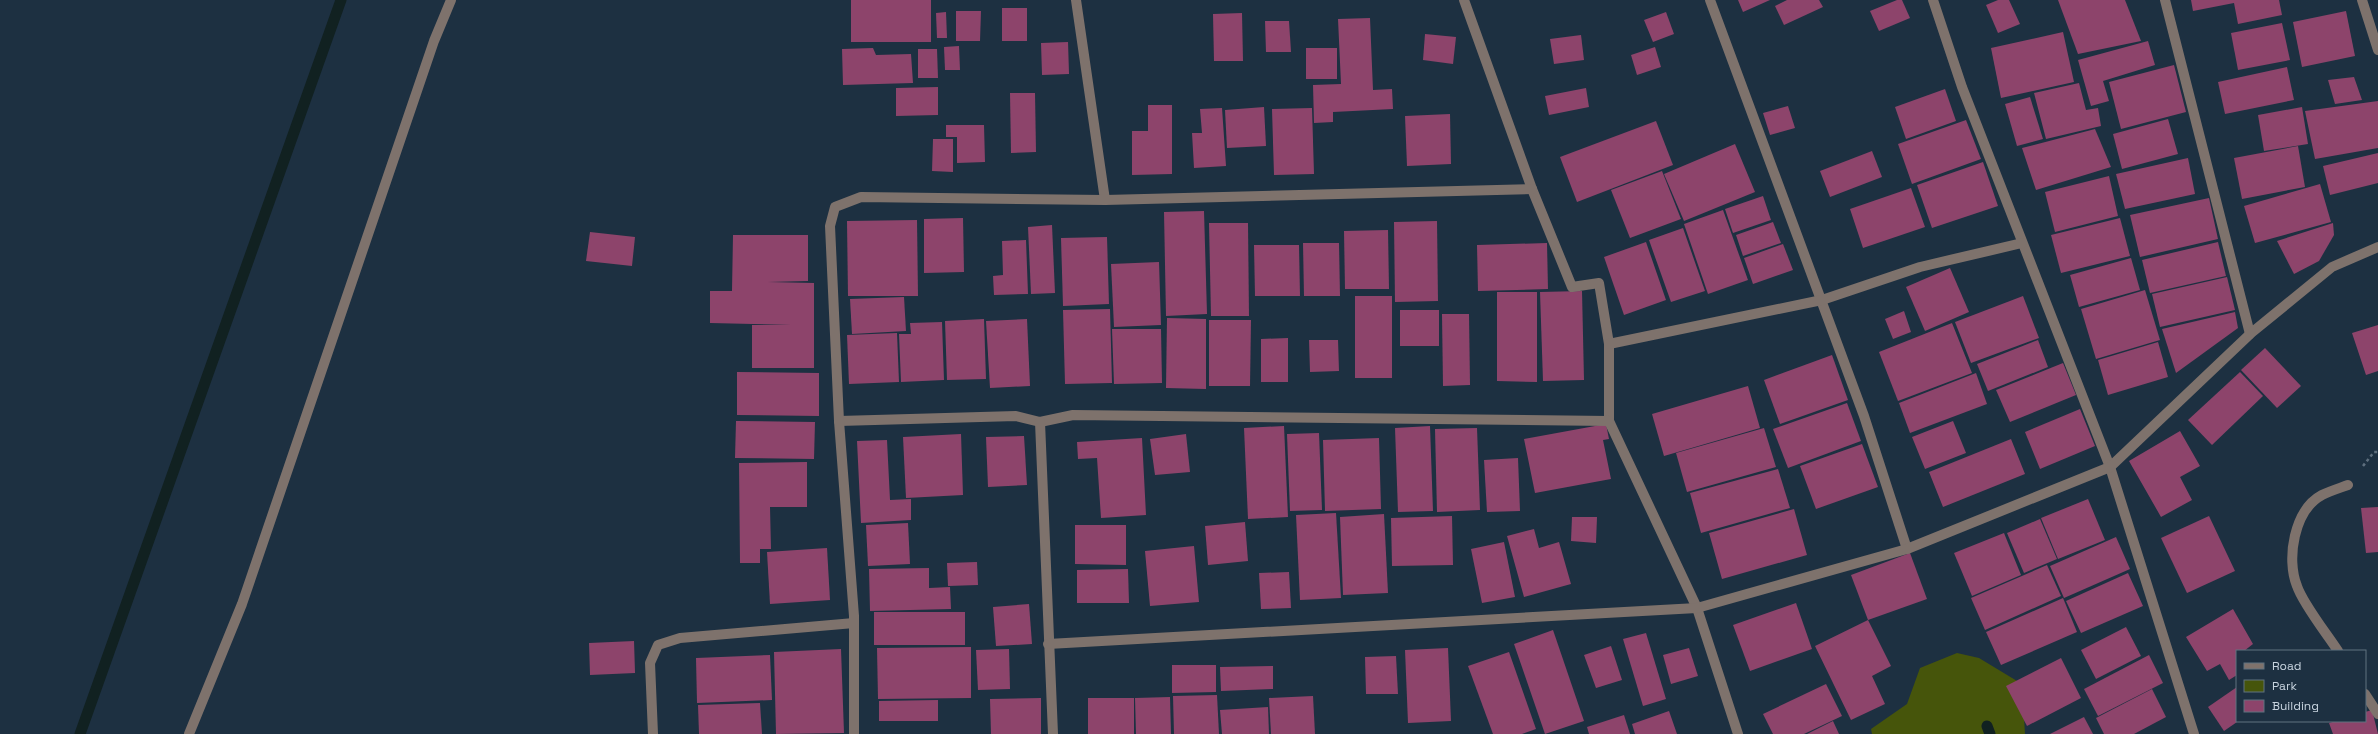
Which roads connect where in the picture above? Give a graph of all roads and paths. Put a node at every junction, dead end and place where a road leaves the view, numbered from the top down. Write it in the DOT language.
graph roads {
  1 [pos="451,0"];
  2 [pos="1076,0"];
  3 [pos="1464,0"];
  4 [pos="1710,0"];
  5 [pos="1933,0"];
  6 [pos="2165,0"];
  7 [pos="2362,0"];
  8 [pos="2378,50"];
  9 [pos="1532,189"];
  10 [pos="1105,200"];
  11 [pos="2022,243"];
  12 [pos="2378,247"];
  13 [pos="1822,300"];
  14 [pos="2250,334"];
  15 [pos="1609,344"];
  16 [pos="839,421"];
  17 [pos="1609,421"];
  18 [pos="1040,422"];
  19 [pos="2110,467"];
  20 [pos="2348,485"];
  21 [pos="1907,549"];
  22 [pos="1697,608"];
  23 [pos="854,623"];
  24 [pos="1048,644"];
  25 [pos="2337,650"];
  26 [pos="2366,696"];
  27 [pos="2378,714"];
  28 [pos="190,734"];
  29 [pos="653,734"];
  30 [pos="854,734"];
  31 [pos="1052,734"];
  32 [pos="1738,734"];
  33 [pos="2194,734"];
  1 -- 28 [label="street"];
  2 -- 10 [label="street"];
  3 -- 9 [label="street"];
  4 -- 13 [label="street"];
  5 -- 11 [label="street"];
  6 -- 14 [label="street"];
  7 -- 8 [label="street"];
  9 -- 10 [label="street"];
  9 -- 15 [label="street"];
  10 -- 16 [label="street"];
  11 -- 13 [label="street"];
  11 -- 19 [label="street"];
  12 -- 14 [label="street"];
  13 -- 15 [label="street"];
  13 -- 21 [label="street"];
  14 -- 19 [label="street"];
  15 -- 17 [label="street"];
  16 -- 18 [label="street"];
  16 -- 23 [label="street"];
  17 -- 18 [label="street"];
  17 -- 22 [label="street"];
  18 -- 24 [label="street"];
  19 -- 21 [label="street"];
  19 -- 33 [label="street"];
  20 -- 25 [label="street"];
  21 -- 22 [label="street"];
  22 -- 24 [label="street"];
  22 -- 32 [label="street"];
  23 -- 29 [label="street"];
  23 -- 30 [label="street"];
  24 -- 31 [label="street"];
  26 -- 27 [label="street"];
}
